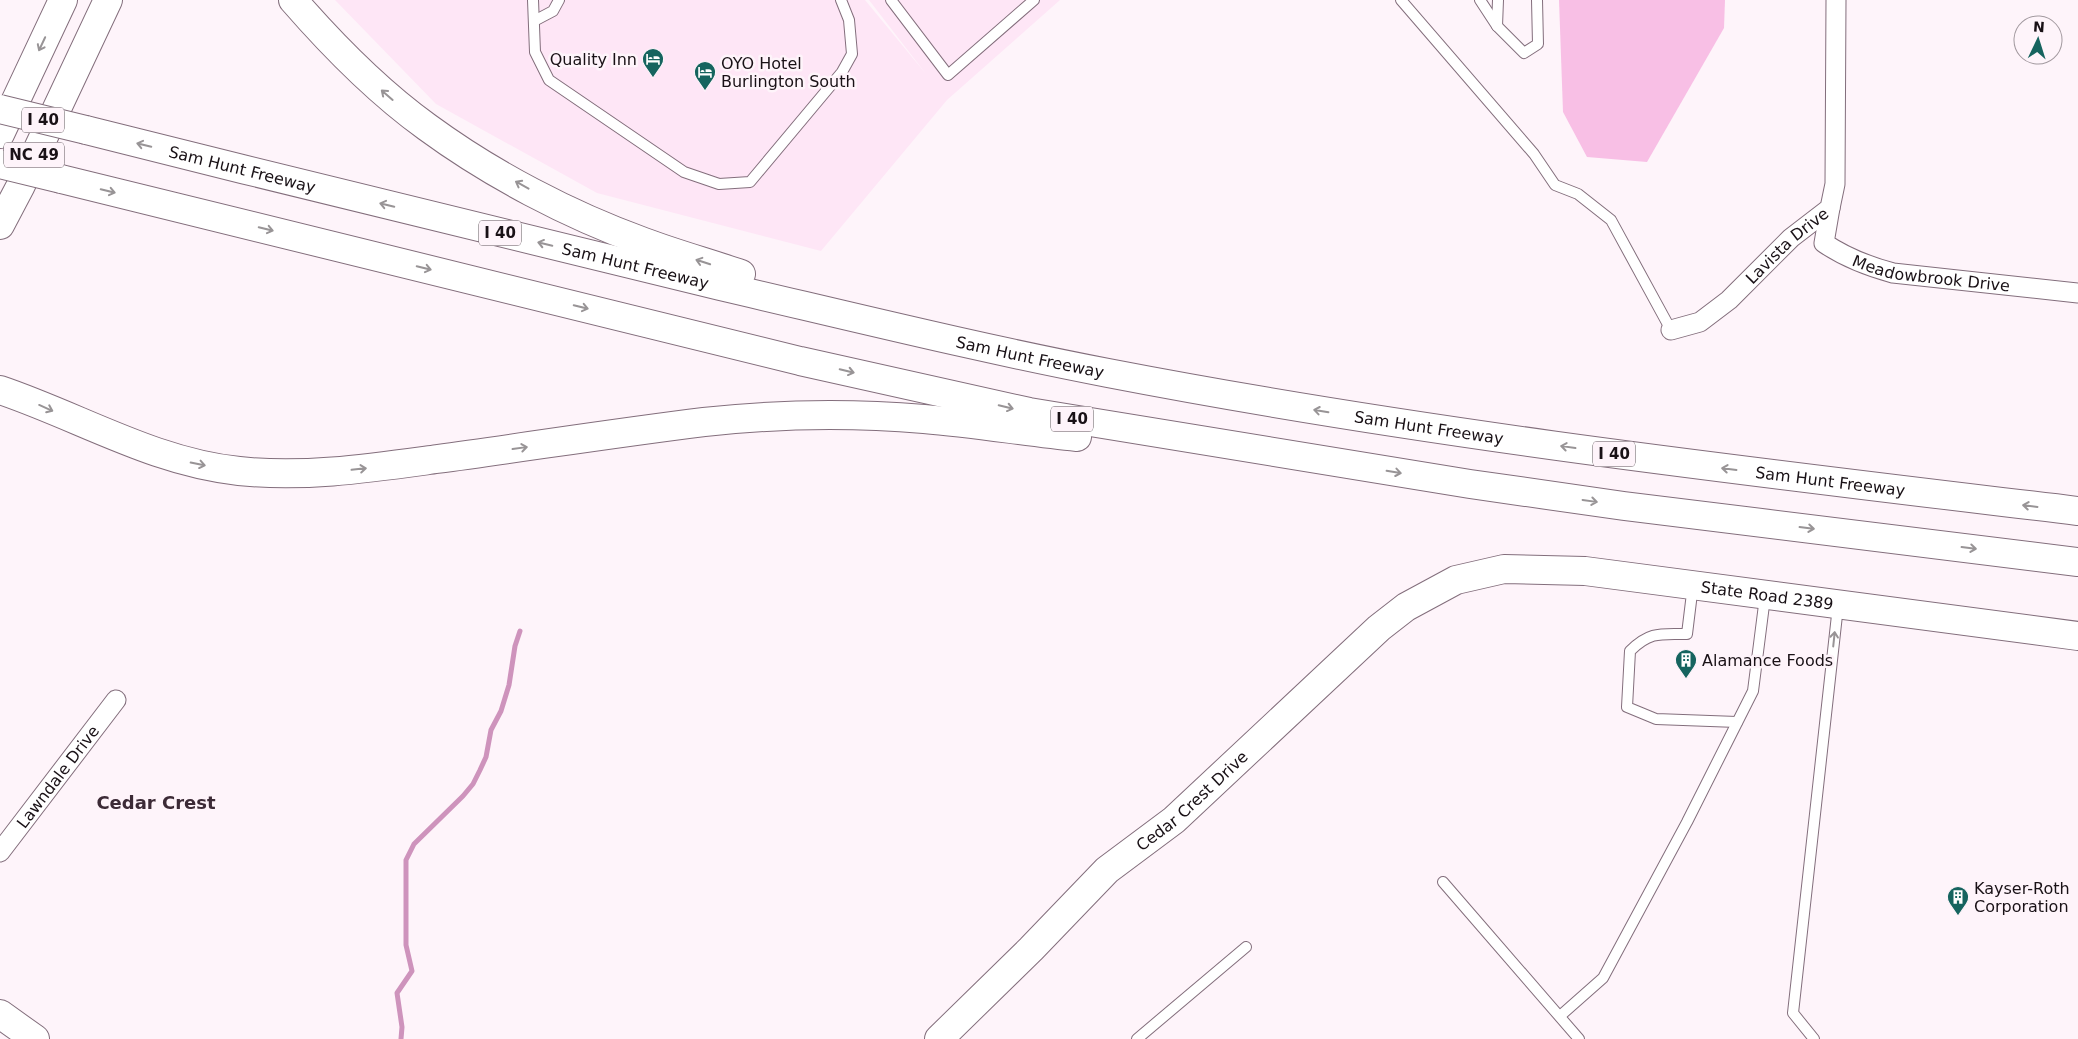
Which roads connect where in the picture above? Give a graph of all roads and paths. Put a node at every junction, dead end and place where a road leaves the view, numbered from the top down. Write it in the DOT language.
graph roads {
  1 [pos="62,0"];
  2 [pos="108,0"];
  3 [pos="293,0"];
  4 [pos="533,0"];
  5 [pos="559,0"];
  6 [pos="841,0"];
  7 [pos="891,0"];
  8 [pos="1034,0"];
  9 [pos="1401,0"];
  10 [pos="1480,0"];
  11 [pos="1498,0"];
  12 [pos="1537,0"];
  13 [pos="1836,0"];
  14 [pos="534,21"];
  15 [pos="1498,26"];
  16 [pos="0,109"];
  17 [pos="0,134"];
  18 [pos="0,164"];
  19 [pos="1830,208"];
  20 [pos="0,225"];
  21 [pos="2078,294"];
  22 [pos="1671,330"];
  23 [pos="916,332"];
  24 [pos="0,390"];
  25 [pos="1346,465"];
  26 [pos="2078,512"];
  27 [pos="2078,562"];
  28 [pos="1456,580"];
  29 [pos="1693,585"];
  30 [pos="1766,595"];
  31 [pos="1838,605"];
  32 [pos="2078,636"];
  33 [pos="116,700"];
  34 [pos="1737,722"];
  35 [pos="0,852"];
  36 [pos="1444,882"];
  37 [pos="1246,947"];
  38 [pos="0,1014"];
  39 [pos="1560,1016"];
  40 [pos="35,1039"];
  41 [pos="939,1039"];
  42 [pos="1137,1039"];
  43 [pos="1579,1039"];
  44 [pos="1814,1039"];
  1 -- 17 [label="main road, NC 49, one-way"];
  2 -- 20 [label="main road, NC 49"];
  23 -- 3 [label="main road, one-way"];
  4 -- 14 [label="lane"];
  5 -- 14 [label="lane"];
  6 -- 14 [label="lane"];
  7 -- 8 [label="lane"];
  9 -- 22 [label="lane"];
  10 -- 15 [label="lane"];
  11 -- 15 [label="lane"];
  12 -- 15 [label="lane"];
  13 -- 19 [label="street, Lavista Drive"];
  23 -- 16 [label="main road, Sam Hunt Freeway / I 40, one-way, bridge"];
  18 -- 25 [label="main road, I 40, one-way, bridge"];
  19 -- 21 [label="street, Meadowbrook Drive"];
  19 -- 22 [label="street, Lavista Drive"];
  26 -- 23 [label="main road, Sam Hunt Freeway / I 40, one-way"];
  24 -- 25 [label="main road, one-way"];
  25 -- 27 [label="main road, I 40, one-way"];
  28 -- 29 [label="main road, State Road 2389"];
  28 -- 41 [label="main road, Cedar Crest Drive"];
  29 -- 30 [label="main road, State Road 2389"];
  29 -- 34 [label="lane"];
  30 -- 31 [label="main road, State Road 2389"];
  30 -- 34 [label="lane"];
  31 -- 32 [label="main road, State Road 2389"];
  44 -- 31 [label="lane, one-way"];
  33 -- 35 [label="street, Lawndale Drive"];
  34 -- 39 [label="lane"];
  36 -- 39 [label="lane"];
  37 -- 42 [label="lane"];
  38 -- 40 [label="main road"];
  39 -- 43 [label="lane"];
}
